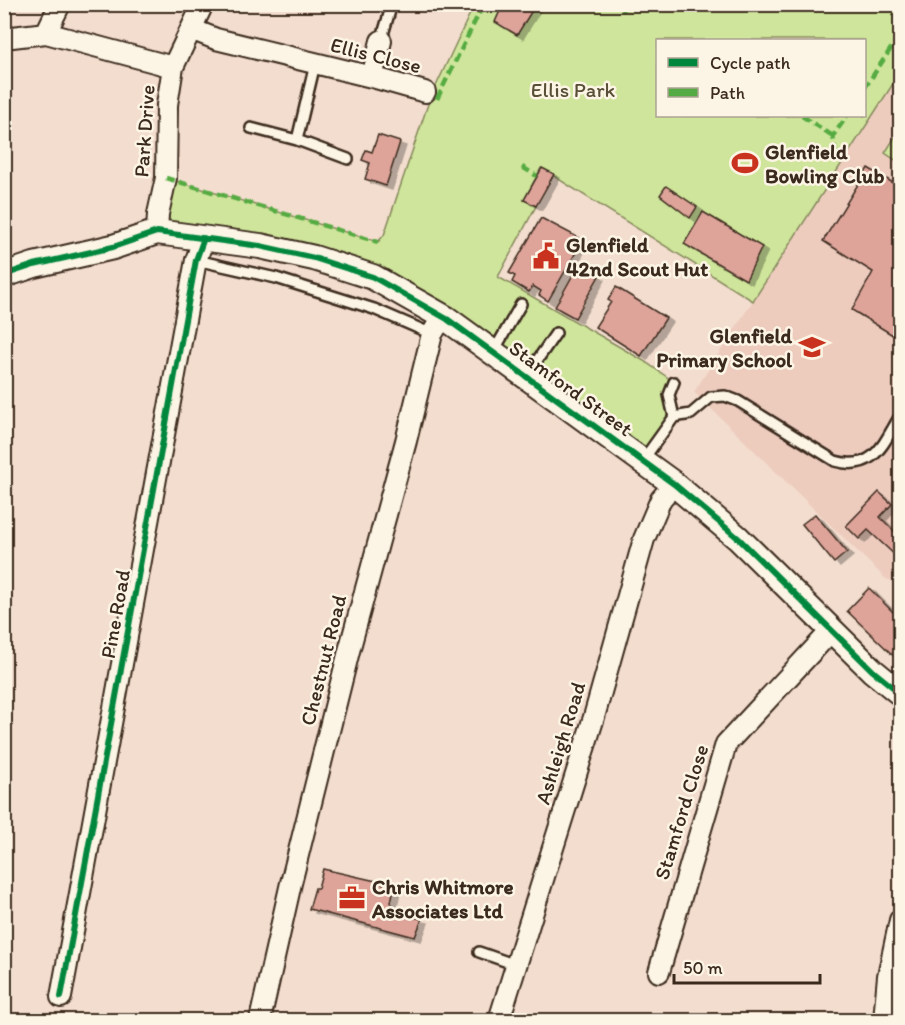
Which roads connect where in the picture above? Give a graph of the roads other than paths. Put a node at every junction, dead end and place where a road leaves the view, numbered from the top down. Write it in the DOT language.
graph roads {
  1 [pos="60,4"];
  2 [pos="203,4"];
  3 [pos="392,4"];
  4 [pos="191,29"];
  5 [pos="46,33"];
  6 [pos="4,38"];
  7 [pos="381,40"];
  8 [pos="315,64"];
  9 [pos="173,67"];
  10 [pos="372,76"];
  11 [pos="425,92"];
  12 [pos="251,128"];
  13 [pos="297,140"];
  14 [pos="348,159"];
  15 [pos="157,232"];
  16 [pos="200,249"];
  17 [pos="4,275"];
  18 [pos="521,304"];
  19 [pos="437,325"];
  20 [pos="556,333"];
  21 [pos="493,352"];
  22 [pos="526,376"];
  23 [pos="675,382"];
  24 [pos="900,416"];
  25 [pos="674,417"];
  26 [pos="643,460"];
  27 [pos="674,484"];
  28 [pos="831,631"];
  29 [pos="900,693"];
  30 [pos="900,920"];
  31 [pos="478,952"];
  32 [pos="516,965"];
  33 [pos="659,972"];
  34 [pos="61,997"];
  35 [pos="260,1020"];
  36 [pos="499,1020"];
  37 [pos="884,1020"];
  1 -- 5 [label="street"];
  2 -- 4 [label="street, Park Drive"];
  3 -- 7 [label="lane"];
  4 -- 8 [label="street, Ellis Close"];
  4 -- 9 [label="street, Park Drive"];
  5 -- 6 [label="street"];
  5 -- 9 [label="street"];
  7 -- 10 [label="street"];
  8 -- 10 [label="street, Ellis Close"];
  8 -- 13 [label="lane, Ellis Close"];
  9 -- 15 [label="street, Park Drive"];
  10 -- 11 [label="street, Ellis Close"];
  12 -- 13 [label="lane"];
  13 -- 14 [label="lane"];
  15 -- 16 [label="street, Stamford Street"];
  15 -- 17 [label="street"];
  16 -- 19 [label="street, Stamford Street"];
  16 -- 34 [label="street, Pine Road"];
  18 -- 21 [label="lane"];
  19 -- 21 [label="street, Stamford Street"];
  19 -- 35 [label="street, Chestnut Road"];
  20 -- 22 [label="lane"];
  21 -- 22 [label="street, Stamford Street"];
  22 -- 26 [label="street, Stamford Street"];
  23 -- 25 [label="lane"];
  24 -- 25 [label="lane"];
  25 -- 26 [label="lane"];
  26 -- 27 [label="street, Stamford Street"];
  27 -- 28 [label="street, Stamford Street"];
  27 -- 32 [label="street, Ashleigh Road"];
  28 -- 29 [label="street, Stamford Street"];
  28 -- 33 [label="street, Stamford Close"];
  30 -- 37 [label="street"];
  31 -- 32 [label="lane"];
  32 -- 36 [label="street, Ashleigh Road"];
}
